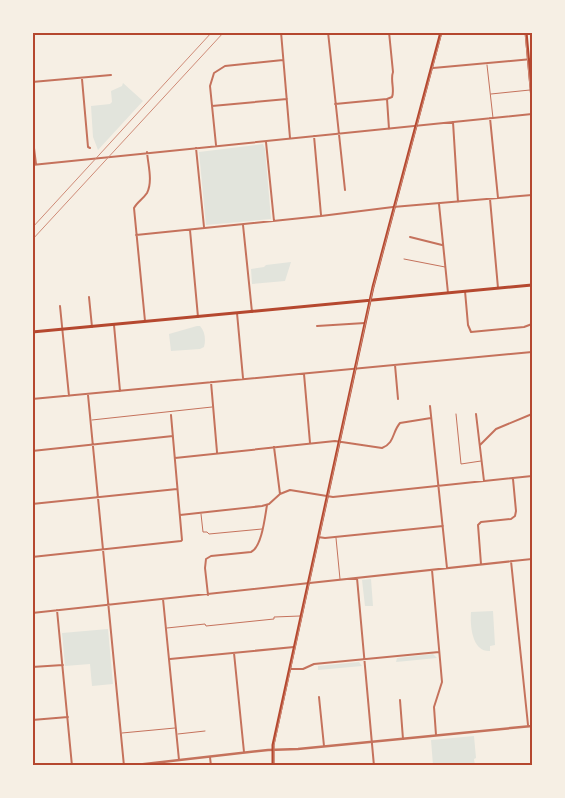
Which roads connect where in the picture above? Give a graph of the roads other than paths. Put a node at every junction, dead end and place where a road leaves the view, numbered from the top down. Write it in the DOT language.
graph roads {
  1 [pos="281,32"];
  2 [pos="328,32"];
  3 [pos="389,32"];
  4 [pos="441,32"];
  5 [pos="526,32"];
  6 [pos="283,60"];
  7 [pos="531,60"];
  8 [pos="487,64"];
  9 [pos="432,68"];
  10 [pos="111,75"];
  11 [pos="82,78"];
  12 [pos="32,82"];
  13 [pos="532,90"];
  14 [pos="490,94"];
  15 [pos="387,98"];
  16 [pos="287,99"];
  17 [pos="532,99"];
  18 [pos="335,104"];
  19 [pos="211,106"];
  20 [pos="532,114"];
  21 [pos="491,118"];
  22 [pos="453,122"];
  23 [pos="416,126"];
  24 [pos="389,129"];
  25 [pos="32,132"];
  26 [pos="339,133"];
  27 [pos="314,136"];
  28 [pos="290,138"];
  29 [pos="266,141"];
  30 [pos="216,146"];
  31 [pos="90,148"];
  32 [pos="196,148"];
  33 [pos="147,152"];
  34 [pos="32,164"];
  35 [pos="36,164"];
  36 [pos="345,190"];
  37 [pos="532,195"];
  38 [pos="498,198"];
  39 [pos="490,199"];
  40 [pos="458,202"];
  41 [pos="439,204"];
  42 [pos="394,207"];
  43 [pos="321,216"];
  44 [pos="274,221"];
  45 [pos="243,225"];
  46 [pos="204,228"];
  47 [pos="190,230"];
  48 [pos="136,235"];
  49 [pos="410,237"];
  50 [pos="443,245"];
  51 [pos="404,259"];
  52 [pos="445,267"];
  53 [pos="532,285"];
  54 [pos="498,288"];
  55 [pos="465,291"];
  56 [pos="448,293"];
  57 [pos="89,297"];
  58 [pos="370,300"];
  59 [pos="60,306"];
  60 [pos="252,312"];
  61 [pos="237,313"];
  62 [pos="198,317"];
  63 [pos="145,322"];
  64 [pos="365,323"];
  65 [pos="532,324"];
  66 [pos="114,325"];
  67 [pos="316,326"];
  68 [pos="92,327"];
  69 [pos="63,330"];
  70 [pos="32,332"];
  71 [pos="532,352"];
  72 [pos="396,365"];
  73 [pos="355,369"];
  74 [pos="304,374"];
  75 [pos="243,379"];
  76 [pos="210,382"];
  77 [pos="120,391"];
  78 [pos="88,394"];
  79 [pos="69,396"];
  80 [pos="398,399"];
  81 [pos="32,400"];
  82 [pos="430,406"];
  83 [pos="213,407"];
  84 [pos="456,414"];
  85 [pos="476,414"];
  86 [pos="532,414"];
  87 [pos="171,415"];
  88 [pos="431,418"];
  89 [pos="90,420"];
  90 [pos="172,436"];
  91 [pos="339,441"];
  92 [pos="310,444"];
  93 [pos="92,445"];
  94 [pos="480,445"];
  95 [pos="274,447"];
  96 [pos="32,451"];
  97 [pos="217,453"];
  98 [pos="175,458"];
  99 [pos="482,461"];
  100 [pos="532,476"];
  101 [pos="513,479"];
  102 [pos="484,481"];
  103 [pos="439,487"];
  104 [pos="177,489"];
  105 [pos="280,494"];
  106 [pos="98,497"];
  107 [pos="327,497"];
  108 [pos="32,504"];
  109 [pos="267,505"];
  110 [pos="201,513"];
  111 [pos="180,515"];
  112 [pos="443,526"];
  113 [pos="262,529"];
  114 [pos="318,537"];
  115 [pos="336,537"];
  116 [pos="103,550"];
  117 [pos="32,557"];
  118 [pos="532,559"];
  119 [pos="511,561"];
  120 [pos="481,564"];
  121 [pos="447,568"];
  122 [pos="432,570"];
  123 [pos="357,578"];
  124 [pos="340,580"];
  125 [pos="308,584"];
  126 [pos="208,595"];
  127 [pos="163,600"];
  128 [pos="108,605"];
  129 [pos="58,610"];
  130 [pos="32,613"];
  131 [pos="301,616"];
  132 [pos="166,628"];
  133 [pos="294,647"];
  134 [pos="234,652"];
  135 [pos="439,652"];
  136 [pos="169,659"];
  137 [pos="364,659"];
  138 [pos="63,665"];
  139 [pos="32,667"];
  140 [pos="290,669"];
  141 [pos="319,697"];
  142 [pos="400,700"];
  143 [pos="68,717"];
  144 [pos="32,720"];
  145 [pos="528,726"];
  146 [pos="532,726"];
  147 [pos="176,728"];
  148 [pos="205,731"];
  149 [pos="121,733"];
  150 [pos="177,734"];
  151 [pos="436,735"];
  152 [pos="403,738"];
  153 [pos="372,742"];
  154 [pos="324,746"];
  155 [pos="272,751"];
  156 [pos="244,753"];
  157 [pos="210,757"];
  158 [pos="179,760"];
  159 [pos="72,766"];
  160 [pos="126,766"];
  161 [pos="211,766"];
  162 [pos="273,766"];
  163 [pos="374,766"];
  1 -- 6 [label="street"];
  2 -- 18 [label="street"];
  3 -- 15 [label="street"];
  4 -- 9 [label="main road"];
  5 -- 7 [label="main road"];
  6 -- 16 [label="street"];
  6 -- 19 [label="street"];
  7 -- 8 [label="street"];
  7 -- 13 [label="main road"];
  8 -- 9 [label="street"];
  8 -- 14 [label="lane"];
  9 -- 23 [label="main road"];
  10 -- 11 [label="street"];
  11 -- 12 [label="street"];
  11 -- 31 [label="street"];
  13 -- 14 [label="lane"];
  13 -- 17 [label="main road"];
  14 -- 21 [label="lane"];
  15 -- 18 [label="street"];
  15 -- 24 [label="street"];
  16 -- 19 [label="street"];
  16 -- 28 [label="street"];
  18 -- 26 [label="street"];
  19 -- 30 [label="street"];
  20 -- 21 [label="street"];
  21 -- 22 [label="street"];
  21 -- 38 [label="street"];
  22 -- 23 [label="street"];
  22 -- 40 [label="street"];
  23 -- 24 [label="street"];
  23 -- 42 [label="main road"];
  24 -- 26 [label="street"];
  25 -- 35 [label="street"];
  26 -- 27 [label="street"];
  26 -- 36 [label="street"];
  27 -- 28 [label="street"];
  27 -- 43 [label="street"];
  28 -- 29 [label="street"];
  29 -- 30 [label="street"];
  29 -- 44 [label="street"];
  30 -- 32 [label="street"];
  32 -- 33 [label="street"];
  32 -- 46 [label="street"];
  33 -- 35 [label="street"];
  33 -- 48 [label="street"];
  34 -- 35 [label="street"];
  37 -- 38 [label="street"];
  38 -- 39 [label="street"];
  39 -- 40 [label="street"];
  39 -- 54 [label="street"];
  40 -- 41 [label="street"];
  41 -- 42 [label="street"];
  41 -- 50 [label="street"];
  42 -- 43 [label="street"];
  42 -- 58 [label="main road"];
  43 -- 44 [label="street"];
  44 -- 45 [label="street"];
  45 -- 46 [label="street"];
  45 -- 60 [label="street"];
  46 -- 47 [label="street"];
  47 -- 48 [label="street"];
  47 -- 62 [label="street"];
  48 -- 63 [label="street"];
  49 -- 50 [label="street"];
  50 -- 52 [label="street"];
  51 -- 52 [label="lane"];
  52 -- 56 [label="street"];
  53 -- 54 [label="main road"];
  54 -- 55 [label="main road"];
  55 -- 56 [label="main road"];
  55 -- 65 [label="street"];
  56 -- 58 [label="main road"];
  57 -- 68 [label="street"];
  58 -- 60 [label="main road"];
  58 -- 64 [label="main road"];
  59 -- 69 [label="street"];
  60 -- 61 [label="main road"];
  61 -- 62 [label="main road"];
  61 -- 75 [label="street"];
  62 -- 63 [label="main road"];
  63 -- 66 [label="main road"];
  64 -- 67 [label="street"];
  64 -- 73 [label="main road"];
  66 -- 68 [label="main road"];
  66 -- 77 [label="street"];
  68 -- 69 [label="main road"];
  69 -- 70 [label="main road"];
  69 -- 79 [label="street"];
  71 -- 72 [label="street"];
  72 -- 73 [label="street"];
  72 -- 80 [label="street"];
  73 -- 74 [label="street"];
  73 -- 91 [label="main road"];
  74 -- 75 [label="street"];
  74 -- 92 [label="street"];
  75 -- 76 [label="street"];
  76 -- 77 [label="street"];
  76 -- 83 [label="street"];
  77 -- 78 [label="street"];
  78 -- 79 [label="street"];
  78 -- 89 [label="street"];
  79 -- 81 [label="street"];
  82 -- 88 [label="street"];
  83 -- 89 [label="lane"];
  83 -- 97 [label="street"];
  84 -- 99 [label="lane"];
  85 -- 94 [label="street"];
  86 -- 94 [label="street"];
  87 -- 90 [label="street"];
  88 -- 91 [label="street"];
  88 -- 103 [label="street"];
  89 -- 93 [label="street"];
  90 -- 93 [label="street"];
  90 -- 98 [label="street"];
  91 -- 92 [label="street"];
  91 -- 107 [label="main road"];
  92 -- 95 [label="street"];
  93 -- 96 [label="street"];
  93 -- 106 [label="street"];
  94 -- 99 [label="street"];
  95 -- 97 [label="street"];
  95 -- 105 [label="street"];
  97 -- 98 [label="street"];
  98 -- 104 [label="street"];
  99 -- 102 [label="street"];
  100 -- 101 [label="street"];
  101 -- 102 [label="street"];
  101 -- 120 [label="street"];
  102 -- 103 [label="street"];
  103 -- 107 [label="street"];
  103 -- 112 [label="street"];
  104 -- 106 [label="street"];
  104 -- 111 [label="street"];
  105 -- 107 [label="street"];
  105 -- 109 [label="street"];
  106 -- 108 [label="street"];
  106 -- 116 [label="street"];
  107 -- 114 [label="main road"];
  109 -- 110 [label="street"];
  109 -- 113 [label="street"];
  110 -- 111 [label="street"];
  110 -- 113 [label="lane"];
  111 -- 116 [label="street"];
  112 -- 115 [label="street"];
  112 -- 121 [label="street"];
  113 -- 126 [label="street"];
  114 -- 115 [label="street"];
  114 -- 125 [label="main road"];
  115 -- 124 [label="lane"];
  116 -- 117 [label="street"];
  116 -- 128 [label="street"];
  118 -- 119 [label="street"];
  119 -- 120 [label="street"];
  119 -- 145 [label="street"];
  120 -- 121 [label="street"];
  121 -- 122 [label="street"];
  122 -- 123 [label="street"];
  122 -- 135 [label="street"];
  123 -- 124 [label="street"];
  123 -- 137 [label="street"];
  124 -- 125 [label="street"];
  125 -- 126 [label="street"];
  125 -- 131 [label="main road"];
  126 -- 127 [label="street"];
  127 -- 128 [label="street"];
  127 -- 132 [label="street"];
  128 -- 129 [label="street"];
  128 -- 149 [label="street"];
  129 -- 130 [label="street"];
  129 -- 138 [label="street"];
  131 -- 132 [label="lane"];
  131 -- 133 [label="main road"];
  132 -- 136 [label="street"];
  133 -- 134 [label="street"];
  133 -- 140 [label="main road"];
  134 -- 136 [label="street"];
  134 -- 156 [label="street"];
  135 -- 137 [label="street"];
  135 -- 151 [label="street"];
  136 -- 147 [label="street"];
  137 -- 140 [label="street"];
  137 -- 153 [label="street"];
  138 -- 139 [label="street"];
  138 -- 143 [label="street"];
  140 -- 155 [label="main road"];
  141 -- 154 [label="street"];
  142 -- 152 [label="street"];
  143 -- 144 [label="street"];
  143 -- 159 [label="street"];
  145 -- 146 [label="street"];
  145 -- 151 [label="street"];
  147 -- 149 [label="lane"];
  147 -- 150 [label="street"];
  148 -- 150 [label="lane"];
  149 -- 160 [label="street"];
  150 -- 158 [label="street"];
  151 -- 152 [label="street"];
  152 -- 153 [label="street"];
  153 -- 154 [label="street"];
  153 -- 163 [label="street"];
  154 -- 155 [label="street"];
  155 -- 156 [label="street"];
  155 -- 162 [label="main road"];
  156 -- 157 [label="street"];
  157 -- 158 [label="street"];
  157 -- 161 [label="street"];
  158 -- 160 [label="street"];
}
